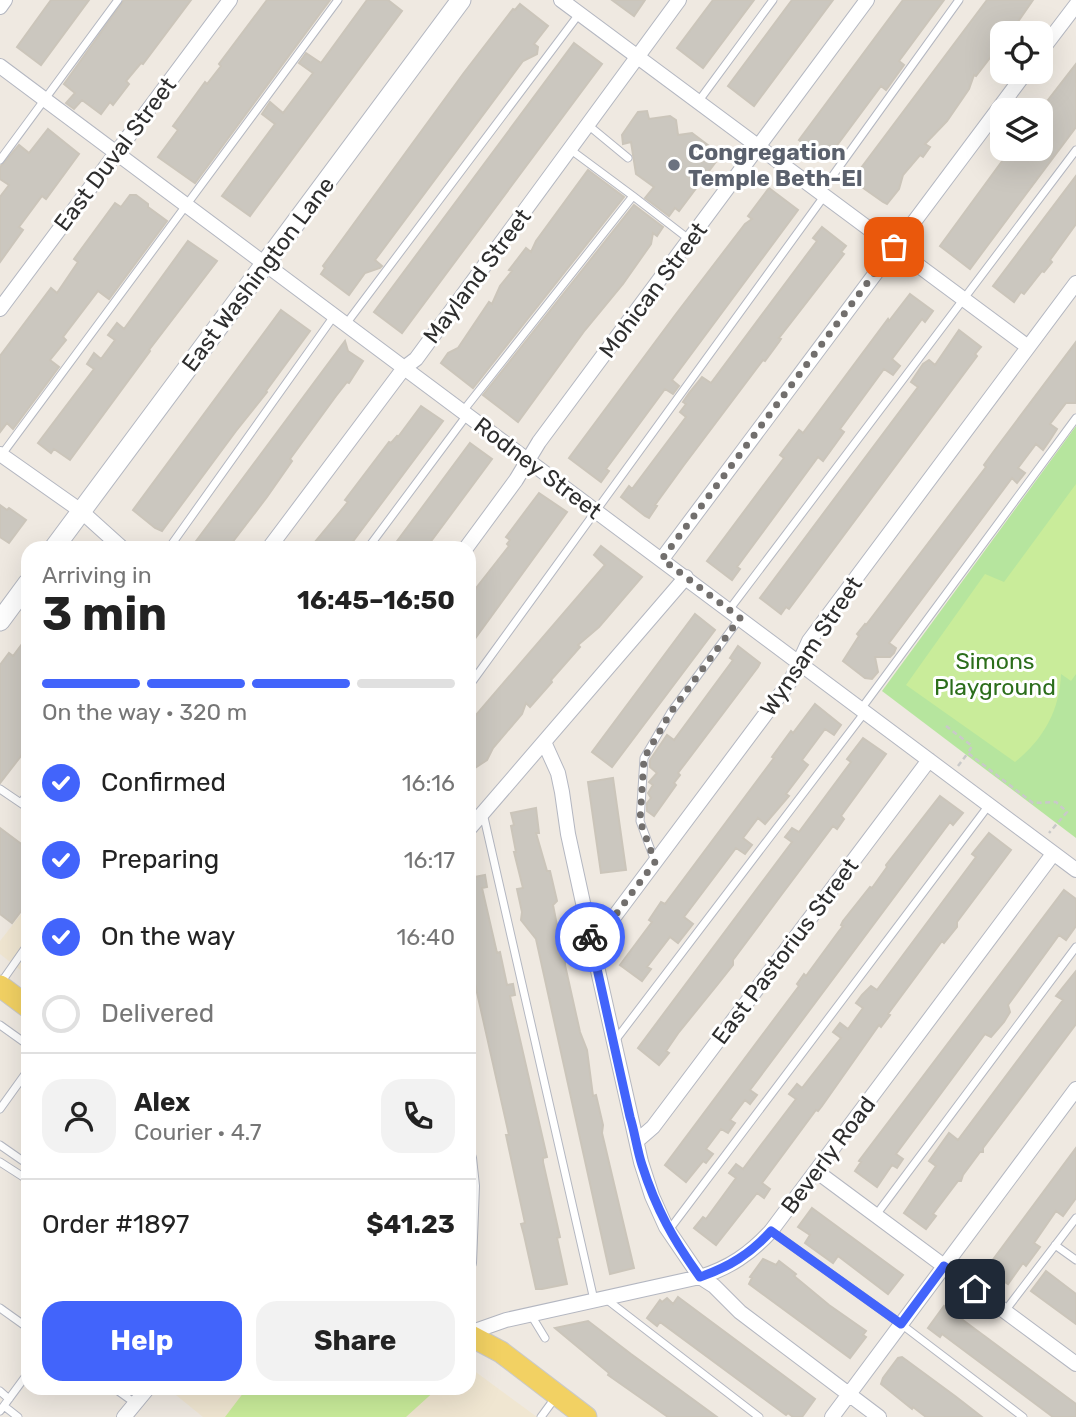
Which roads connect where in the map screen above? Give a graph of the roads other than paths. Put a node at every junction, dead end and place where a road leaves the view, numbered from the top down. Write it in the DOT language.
graph roads {
  1 [pos="5,0"];
  2 [pos="118,0"];
  3 [pos="230,0"];
  4 [pos="338,0"];
  5 [pos="461,0"];
  6 [pos="561,0"];
  7 [pos="679,0"];
  8 [pos="774,0"];
  9 [pos="867,0"];
  10 [pos="959,0"];
  11 [pos="1076,5"];
  12 [pos="0,7"];
  13 [pos="578,8"];
  14 [pos="1053,35"];
  15 [pos="637,56"];
  16 [pos="0,66"];
  17 [pos="1017,84"];
  18 [pos="45,100"];
  19 [pos="698,102"];
  20 [pos="587,125"];
  21 [pos="759,147"];
  22 [pos="571,150"];
  23 [pos="1076,150"];
  24 [pos="116,152"];
  25 [pos="628,158"];
  26 [pos="0,160"];
  27 [pos="823,193"];
  28 [pos="633,196"];
  29 [pos="187,206"];
  30 [pos="690,240"];
  31 [pos="894,247"];
  32 [pos="265,264"];
  33 [pos="1076,283"];
  34 [pos="964,299"];
  35 [pos="0,309"];
  36 [pos="340,321"];
  37 [pos="1028,347"];
  38 [pos="404,368"];
  39 [pos="465,413"];
  40 [pos="1076,418"];
  41 [pos="1,456"];
  42 [pos="528,460"];
  43 [pos="81,511"];
  44 [pos="597,512"];
  45 [pos="59,541"];
  46 [pos="114,541"];
  47 [pos="174,541"];
  48 [pos="274,541"];
  49 [pos="373,541"];
  50 [pos="471,541"];
  51 [pos="662,559"];
  52 [pos="685,577"];
  53 [pos="21,592"];
  54 [pos="735,614"];
  55 [pos="0,621"];
  56 [pos="799,663"];
  57 [pos="476,676"];
  58 [pos="863,710"];
  59 [pos="544,742"];
  60 [pos="929,760"];
  61 [pos="0,789"];
  62 [pos="21,803"];
  63 [pos="989,805"];
  64 [pos="483,813"];
  65 [pos="476,821"];
  66 [pos="1054,854"];
  67 [pos="655,862"];
  68 [pos="1076,870"];
  69 [pos="590,935"];
  70 [pos="1076,947"];
  71 [pos="21,954"];
  72 [pos="0,985"];
  73 [pos="21,1002"];
  74 [pos="0,1025"];
  75 [pos="21,1040"];
  76 [pos="614,1043"];
  77 [pos="21,1080"];
  78 [pos="1076,1089"];
  79 [pos="0,1109"];
  80 [pos="638,1140"];
  81 [pos="0,1145"];
  82 [pos="21,1160"];
  83 [pos="0,1162"];
  84 [pos="816,1171"];
  85 [pos="21,1176"];
  86 [pos="875,1215"];
  87 [pos="1076,1217"];
  88 [pos="668,1230"];
  89 [pos="771,1231"];
  90 [pos="1055,1245"];
  91 [pos="1076,1260"];
  92 [pos="944,1266"];
  93 [pos="700,1277"];
  94 [pos="600,1299"];
  95 [pos="0,1308"];
  96 [pos="1005,1311"];
  97 [pos="530,1314"];
  98 [pos="21,1323"];
  99 [pos="901,1324"];
  100 [pos="476,1331"];
  101 [pos="476,1338"];
  102 [pos="545,1338"];
  103 [pos="1076,1364"];
  104 [pos="21,1382"];
  105 [pos="0,1391"];
  106 [pos="849,1394"];
  107 [pos="124,1395"];
  108 [pos="142,1395"];
  109 [pos="558,1395"];
  110 [pos="135,1403"];
  111 [pos="4,1405"];
  112 [pos="18,1417"];
  113 [pos="124,1417"];
  114 [pos="541,1417"];
  115 [pos="586,1417"];
  116 [pos="758,1417"];
  117 [pos="832,1417"];
  118 [pos="879,1417"];
  119 [pos="1023,1417"];
  1 -- 12 [label="street"];
  2 -- 18 [label="lane"];
  3 -- 24 [label="street, East Duval Street"];
  4 -- 29 [label="lane"];
  5 -- 32 [label="main road, East Washington Lane"];
  6 -- 13 [label="street"];
  7 -- 15 [label="street, Mayland Street"];
  8 -- 19 [label="lane"];
  9 -- 21 [label="street, Mohican Street"];
  10 -- 27 [label="lane"];
  11 -- 14 [label="street"];
  13 -- 15 [label="street"];
  13 -- 36 [label="lane"];
  15 -- 19 [label="street"];
  15 -- 20 [label="street, Mayland Street"];
  16 -- 18 [label="street, Rodney Street"];
  17 -- 31 [label="street"];
  18 -- 24 [label="street, Rodney Street"];
  18 -- 26 [label="lane"];
  19 -- 21 [label="street"];
  20 -- 22 [label="street, Mayland Street"];
  20 -- 25 [label="lane"];
  21 -- 27 [label="street"];
  21 -- 30 [label="street, Mohican Street"];
  22 -- 28 [label="lane"];
  22 -- 38 [label="street, Mayland Street"];
  23 -- 34 [label="lane"];
  24 -- 29 [label="street, Rodney Street"];
  24 -- 35 [label="street, East Duval Street"];
  27 -- 31 [label="street"];
  27 -- 44 [label="lane"];
  28 -- 30 [label="lane"];
  28 -- 39 [label="lane"];
  29 -- 32 [label="street, Rodney Street"];
  29 -- 41 [label="lane"];
  30 -- 42 [label="street, Mohican Street"];
  31 -- 34 [label="street"];
  31 -- 51 [label="street"];
  32 -- 36 [label="street, Rodney Street"];
  32 -- 43 [label="main road, East Washington Lane"];
  33 -- 37 [label="street, Wynsam Street"];
  34 -- 37 [label="street"];
  34 -- 54 [label="lane"];
  36 -- 38 [label="street, Rodney Street"];
  36 -- 47 [label="lane"];
  37 -- 56 [label="street, Wynsam Street"];
  38 -- 39 [label="street, Rodney Street"];
  38 -- 48 [label="street, Mayland Street"];
  39 -- 42 [label="street, Rodney Street"];
  39 -- 49 [label="lane"];
  40 -- 58 [label="lane"];
  41 -- 43 [label="street"];
  42 -- 44 [label="street, Rodney Street"];
  42 -- 50 [label="street, Mohican Street"];
  43 -- 45 [label="main road, East Washington Lane"];
  43 -- 46 [label="street"];
  44 -- 51 [label="street, Rodney Street"];
  44 -- 57 [label="lane"];
  51 -- 52 [label="street, Rodney Street"];
  52 -- 54 [label="street, Rodney Street"];
  52 -- 59 [label="street"];
  53 -- 55 [label="main road"];
  54 -- 56 [label="street, Rodney Street"];
  54 -- 67 [label="lane"];
  56 -- 58 [label="street, Rodney Street"];
  56 -- 67 [label="street, Wynsam Street"];
  58 -- 60 [label="street, Rodney Street"];
  58 -- 76 [label="lane"];
  59 -- 64 [label="street"];
  59 -- 69 [label="street"];
  60 -- 63 [label="street, Rodney Street"];
  60 -- 80 [label="street, East Pastorius Street"];
  61 -- 62 [label="lane"];
  63 -- 66 [label="street, Rodney Street"];
  63 -- 88 [label="lane"];
  64 -- 65 [label="street"];
  64 -- 94 [label="lane"];
  66 -- 68 [label="street, Rodney Street"];
  66 -- 84 [label="street, Beverly Road"];
  67 -- 69 [label="street, Wynsam Street"];
  69 -- 76 [label="street"];
  70 -- 86 [label="lane"];
  71 -- 72 [label="lane"];
  72 -- 73 [label="main road"];
  74 -- 75 [label="lane"];
  76 -- 80 [label="street"];
  77 -- 79 [label="lane"];
  78 -- 92 [label="street"];
  80 -- 88 [label="street"];
  81 -- 82 [label="lane"];
  83 -- 85 [label="lane"];
  84 -- 86 [label="street"];
  84 -- 89 [label="street, Beverly Road"];
  86 -- 92 [label="street"];
  87 -- 90 [label="lane"];
  88 -- 93 [label="street"];
  89 -- 93 [label="street, Beverly Road"];
  89 -- 99 [label="lane"];
  90 -- 91 [label="lane"];
  90 -- 96 [label="lane"];
  92 -- 96 [label="street"];
  92 -- 99 [label="street"];
  93 -- 94 [label="street, Beverly Road"];
  93 -- 106 [label="street"];
  94 -- 97 [label="street, Beverly Road"];
  94 -- 116 [label="lane"];
  95 -- 98 [label="lane"];
  96 -- 103 [label="street"];
  97 -- 100 [label="street, Beverly Road"];
  97 -- 102 [label="lane"];
  99 -- 106 [label="street"];
  99 -- 119 [label="lane"];
  101 -- 109 [label="main road"];
  104 -- 111 [label="lane"];
  105 -- 111 [label="lane"];
  106 -- 117 [label="street"];
  106 -- 118 [label="street"];
  107 -- 110 [label="lane"];
  108 -- 110 [label="street"];
  109 -- 114 [label="lane"];
  109 -- 115 [label="main road"];
  110 -- 113 [label="street"];
  111 -- 112 [label="lane"];
}
